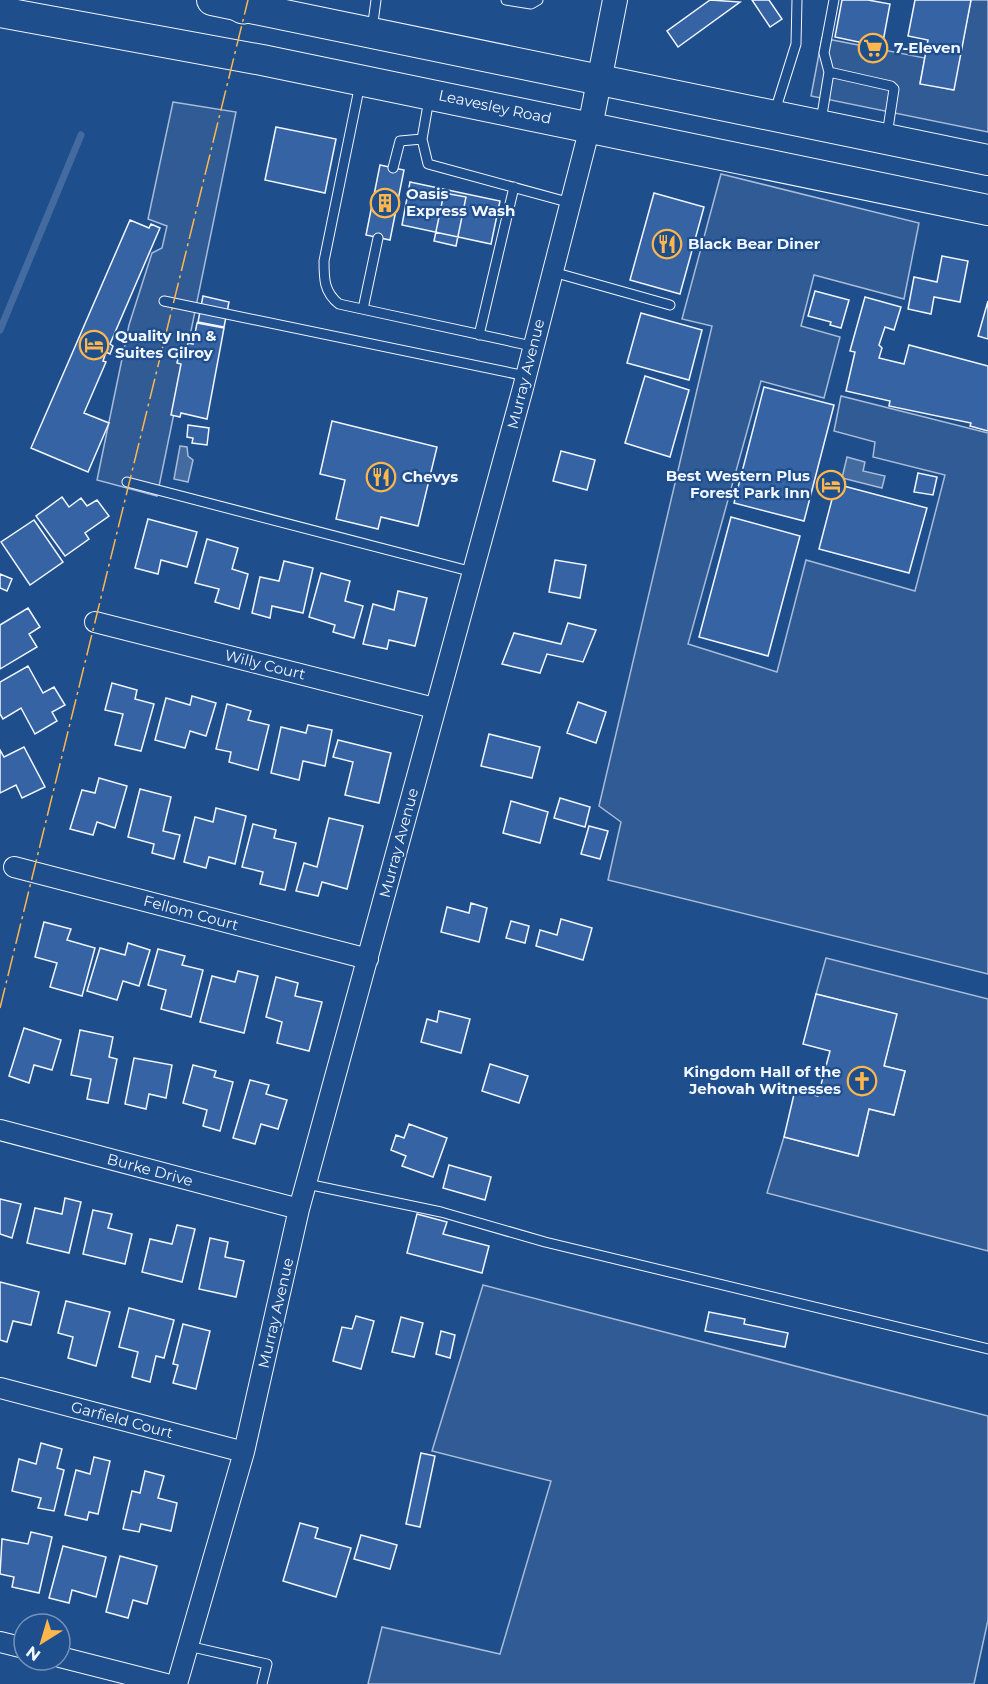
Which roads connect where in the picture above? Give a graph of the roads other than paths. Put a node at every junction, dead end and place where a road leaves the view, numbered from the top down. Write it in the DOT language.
graph roads {
  1 [pos="212,0"];
  2 [pos="376,0"];
  3 [pos="506,0"];
  4 [pos="538,0"];
  5 [pos="615,0"];
  6 [pos="797,0"];
  7 [pos="834,0"];
  8 [pos="237,3"];
  9 [pos="0,12"];
  10 [pos="371,33"];
  11 [pos="829,72"];
  12 [pos="361,80"];
  13 [pos="599,81"];
  14 [pos="430,94"];
  15 [pos="774,116"];
  16 [pos="820,126"];
  17 [pos="590,127"];
  18 [pos="422,139"];
  19 [pos="886,140"];
  20 [pos="988,160"];
  21 [pos="393,168"];
  22 [pos="514,187"];
  23 [pos="572,203"];
  24 [pos="988,210"];
  25 [pos="378,238"];
  26 [pos="553,272"];
  27 [pos="164,301"];
  28 [pos="670,305"];
  29 [pos="363,309"];
  30 [pos="479,335"];
  31 [pos="532,346"];
  32 [pos="526,376"];
  33 [pos="127,482"];
  34 [pos="473,572"];
  35 [pos="95,622"];
  36 [pos="434,708"];
  37 [pos="14,867"];
  38 [pos="368,959"];
  39 [pos="0,1130"];
  40 [pos="306,1184"];
  41 [pos="300,1209"];
  42 [pos="988,1349"];
  43 [pos="0,1388"];
  44 [pos="244,1452"];
  45 [pos="188,1646"];
  46 [pos="72,1661"];
  47 [pos="166,1684"];
  48 [pos="177,1684"];
  49 [pos="262,1684"];
  1 -- 8 [label="main road"];
  2 -- 10 [label="lane"];
  3 -- 4 [label="lane"];
  5 -- 13 [label="street, Murray Avenue"];
  6 -- 15 [label="lane"];
  7 -- 11 [label="lane"];
  8 -- 10 [label="main road"];
  9 -- 12 [label="main road, Leavesley Road"];
  10 -- 13 [label="main road"];
  11 -- 16 [label="lane"];
  11 -- 19 [label="lane"];
  12 -- 14 [label="main road, Leavesley Road"];
  12 -- 29 [label="lane"];
  13 -- 15 [label="main road"];
  13 -- 17 [label="street, Murray Avenue"];
  14 -- 17 [label="main road, Leavesley Road"];
  14 -- 18 [label="lane"];
  15 -- 16 [label="main road"];
  16 -- 19 [label="main road"];
  17 -- 23 [label="street, Murray Avenue"];
  17 -- 24 [label="main road, Leavesley Road"];
  18 -- 21 [label="lane"];
  18 -- 22 [label="lane"];
  19 -- 20 [label="main road"];
  22 -- 23 [label="lane"];
  22 -- 30 [label="lane"];
  23 -- 26 [label="street, Murray Avenue"];
  25 -- 29 [label="lane"];
  26 -- 28 [label="lane"];
  26 -- 31 [label="street, Murray Avenue"];
  27 -- 32 [label="lane"];
  29 -- 30 [label="lane"];
  30 -- 31 [label="lane"];
  31 -- 32 [label="street, Murray Avenue"];
  32 -- 34 [label="street, Murray Avenue"];
  33 -- 34 [label="lane"];
  34 -- 36 [label="street, Murray Avenue"];
  35 -- 36 [label="street, Willy Court"];
  36 -- 38 [label="street, Murray Avenue"];
  37 -- 38 [label="street, Fellom Court"];
  38 -- 40 [label="street, Murray Avenue"];
  39 -- 41 [label="street, Burke Drive"];
  40 -- 41 [label="street, Murray Avenue"];
  40 -- 42 [label="lane"];
  41 -- 44 [label="street, Murray Avenue"];
  43 -- 44 [label="street, Garfield Court"];
  44 -- 45 [label="street, Murray Avenue"];
  45 -- 48 [label="street, Murray Avenue"];
  45 -- 49 [label="lane"];
  46 -- 47 [label="street"];
}
